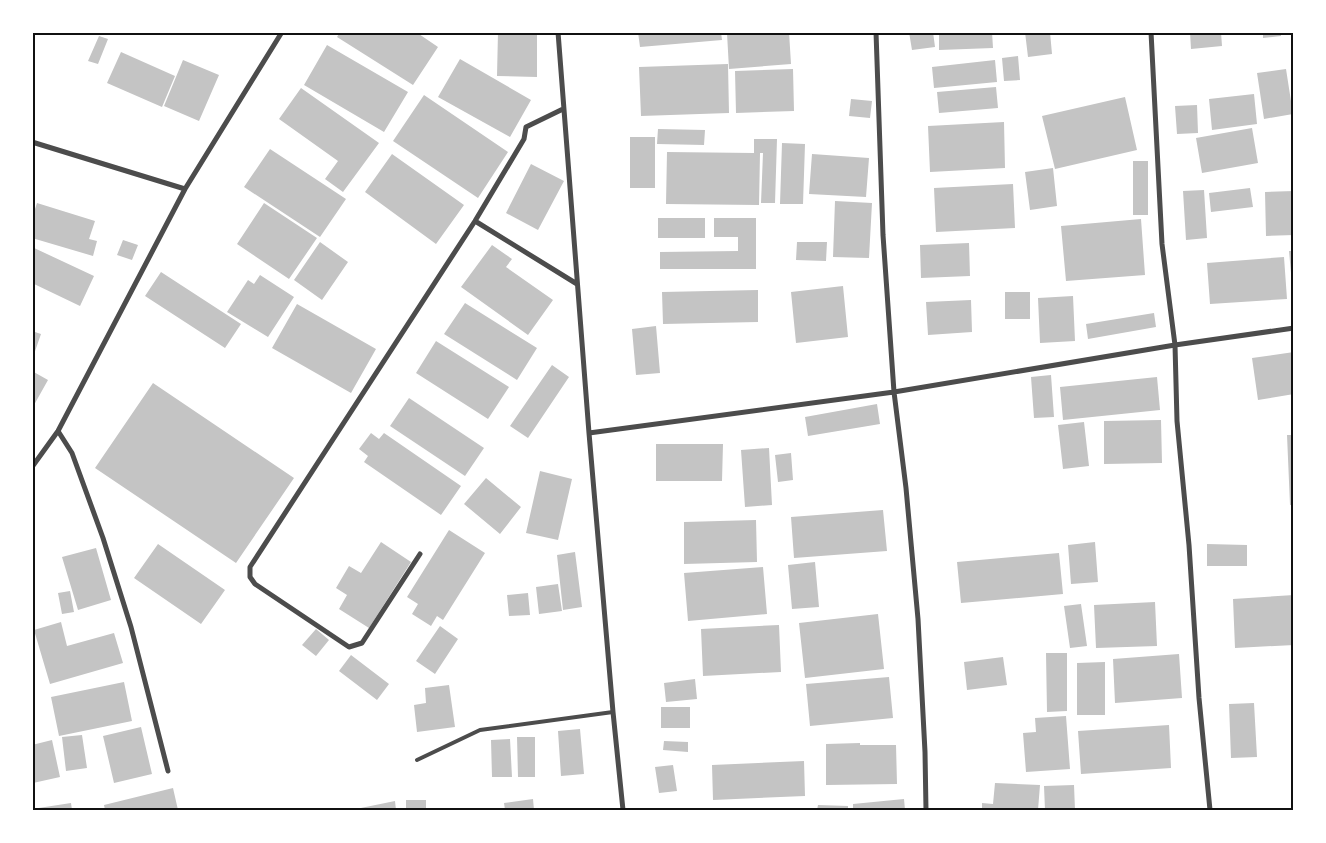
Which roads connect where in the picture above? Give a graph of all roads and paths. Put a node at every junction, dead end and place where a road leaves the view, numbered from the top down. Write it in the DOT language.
graph roads {
  1 [pos="282,32"];
  2 [pos="558,32"];
  3 [pos="876,32"];
  4 [pos="1151,32"];
  5 [pos="563,109"];
  6 [pos="32,142"];
  7 [pos="185,189"];
  8 [pos="475,221"];
  9 [pos="577,284"];
  10 [pos="1294,328"];
  11 [pos="1175,345"];
  12 [pos="894,392"];
  13 [pos="58,431"];
  14 [pos="589,433"];
  15 [pos="32,467"];
  16 [pos="420,554"];
  17 [pos="613,712"];
  18 [pos="417,760"];
  19 [pos="168,771"];
  20 [pos="623,810"];
  21 [pos="926,810"];
  22 [pos="1210,810"];
  1 -- 7 [label="street"];
  2 -- 5 [label="street"];
  3 -- 12 [label="street"];
  4 -- 11 [label="street"];
  5 -- 8 [label="street"];
  5 -- 9 [label="street"];
  6 -- 7 [label="street"];
  7 -- 13 [label="street"];
  8 -- 9 [label="street"];
  8 -- 16 [label="street"];
  9 -- 14 [label="street"];
  10 -- 11 [label="street"];
  11 -- 12 [label="street"];
  11 -- 22 [label="street"];
  12 -- 14 [label="street"];
  12 -- 21 [label="street"];
  13 -- 15 [label="street"];
  13 -- 19 [label="street"];
  14 -- 17 [label="street"];
  17 -- 18 [label="lane"];
  17 -- 20 [label="street"];
}
